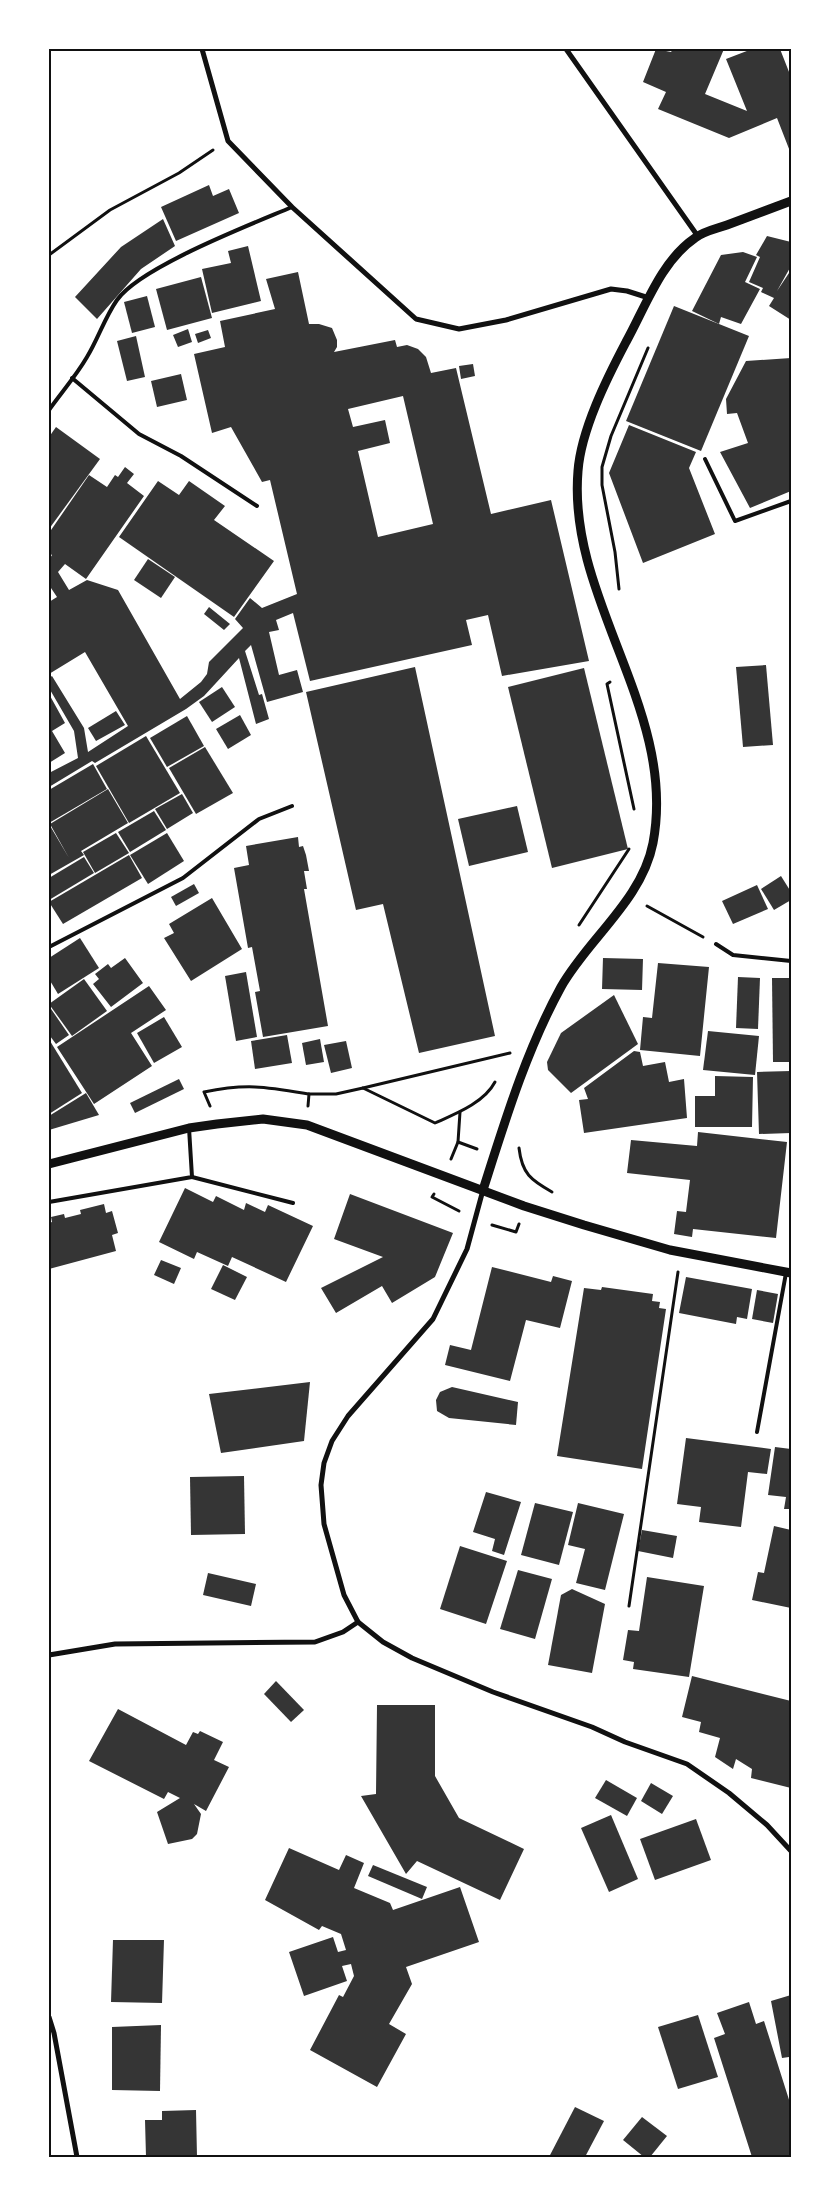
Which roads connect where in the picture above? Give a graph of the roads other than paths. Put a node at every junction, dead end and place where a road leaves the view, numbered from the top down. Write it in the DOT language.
graph roads {
  1 [pos="202,49"];
  2 [pos="566,49"];
  3 [pos="791,201"];
  4 [pos="292,207"];
  5 [pos="697,235"];
  6 [pos="650,298"];
  7 [pos="72,378"];
  8 [pos="49,410"];
  9 [pos="705,459"];
  10 [pos="791,501"];
  11 [pos="257,506"];
  12 [pos="292,806"];
  13 [pos="716,944"];
  14 [pos="49,947"];
  15 [pos="791,962"];
  16 [pos="189,1128"];
  17 [pos="49,1164"];
  18 [pos="192,1177"];
  19 [pos="483,1190"];
  20 [pos="49,1202"];
  21 [pos="292,1203"];
  22 [pos="789,1273"];
  23 [pos="757,1432"];
  24 [pos="358,1622"];
  25 [pos="49,1655"];
  26 [pos="791,1851"];
  27 [pos="49,2017"];
  28 [pos="76,2157"];
  1 -- 4 [label="street"];
  2 -- 5 [label="street"];
  3 -- 5 [label="street"];
  4 -- 6 [label="street"];
  4 -- 7 [label="lane"];
  5 -- 6 [label="street"];
  6 -- 19 [label="street"];
  7 -- 8 [label="lane"];
  7 -- 11 [label="lane"];
  9 -- 10 [label="lane"];
  12 -- 14 [label="lane"];
  13 -- 15 [label="lane"];
  16 -- 17 [label="street"];
  16 -- 18 [label="lane"];
  16 -- 19 [label="street"];
  18 -- 20 [label="lane"];
  18 -- 21 [label="lane"];
  19 -- 22 [label="street"];
  19 -- 24 [label="street"];
  22 -- 23 [label="lane"];
  24 -- 25 [label="street"];
  24 -- 26 [label="street"];
  27 -- 28 [label="street"];
}
